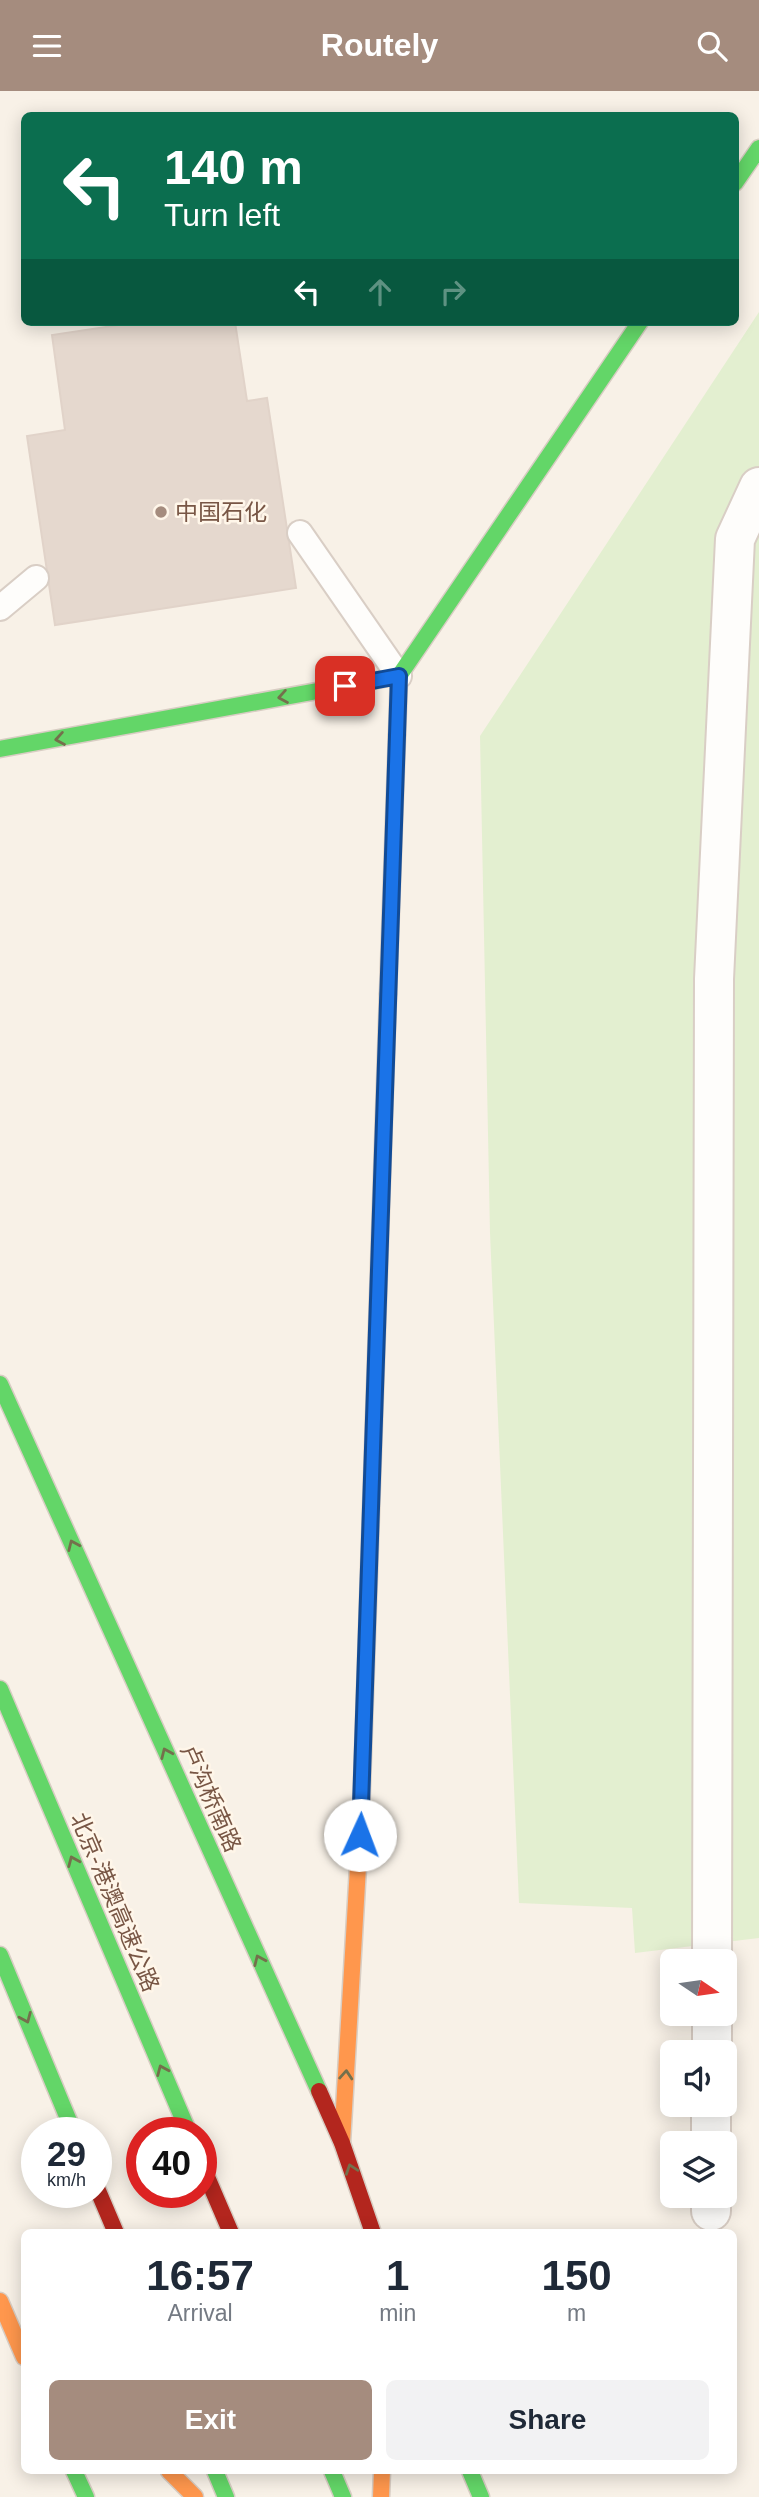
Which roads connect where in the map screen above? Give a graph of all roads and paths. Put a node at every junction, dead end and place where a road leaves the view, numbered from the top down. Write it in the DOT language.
graph roads {
  1 [pos="759,148"];
  2 [pos="739,177"];
  3 [pos="637,326"];
  4 [pos="759,487"];
  5 [pos="300,533"];
  6 [pos="36,578"];
  7 [pos="0,608"];
  8 [pos="399,676"];
  9 [pos="0,750"];
  10 [pos="0,1384"];
  11 [pos="0,1689"];
  12 [pos="712,1949"];
  13 [pos="0,1955"];
  14 [pos="67,2117"];
  15 [pos="182,2117"];
  16 [pos="342,2143"];
  17 [pos="217,2200"];
  18 [pos="105,2208"];
  19 [pos="114,2229"];
  20 [pos="229,2229"];
  21 [pos="372,2229"];
  22 [pos="2,2306"];
  23 [pos="21,2328"];
  24 [pos="21,2350"];
  25 [pos="75,2474"];
  26 [pos="172,2474"];
  27 [pos="216,2474"];
  28 [pos="333,2474"];
  29 [pos="382,2474"];
  30 [pos="471,2474"];
  31 [pos="86,2497"];
  32 [pos="195,2497"];
  33 [pos="226,2497"];
  34 [pos="343,2497"];
  35 [pos="381,2497"];
  36 [pos="481,2497"];
  1 -- 2 [label="main road"];
  3 -- 8 [label="main road"];
  4 -- 12 [label="street"];
  5 -- 8 [label="lane"];
  6 -- 7 [label="lane"];
  8 -- 9 [label="main road, one-way"];
  16 -- 8 [label="main road, one-way"];
  16 -- 10 [label="main road, 卢沟桥南路, one-way"];
  15 -- 11 [label="main road, 北京-港澳高速公路, one-way"];
  13 -- 14 [label="main road, one-way"];
  21 -- 16 [label="main road, 卢沟桥南路, one-way"];
  17 -- 20 [label="main road"];
  18 -- 19 [label="main road"];
  22 -- 23 [label="main road"];
  22 -- 24 [label="main road"];
  25 -- 31 [label="main road"];
  26 -- 32 [label="main road"];
  27 -- 33 [label="main road"];
  28 -- 34 [label="main road"];
  29 -- 35 [label="main road"];
  30 -- 36 [label="main road"];
}
